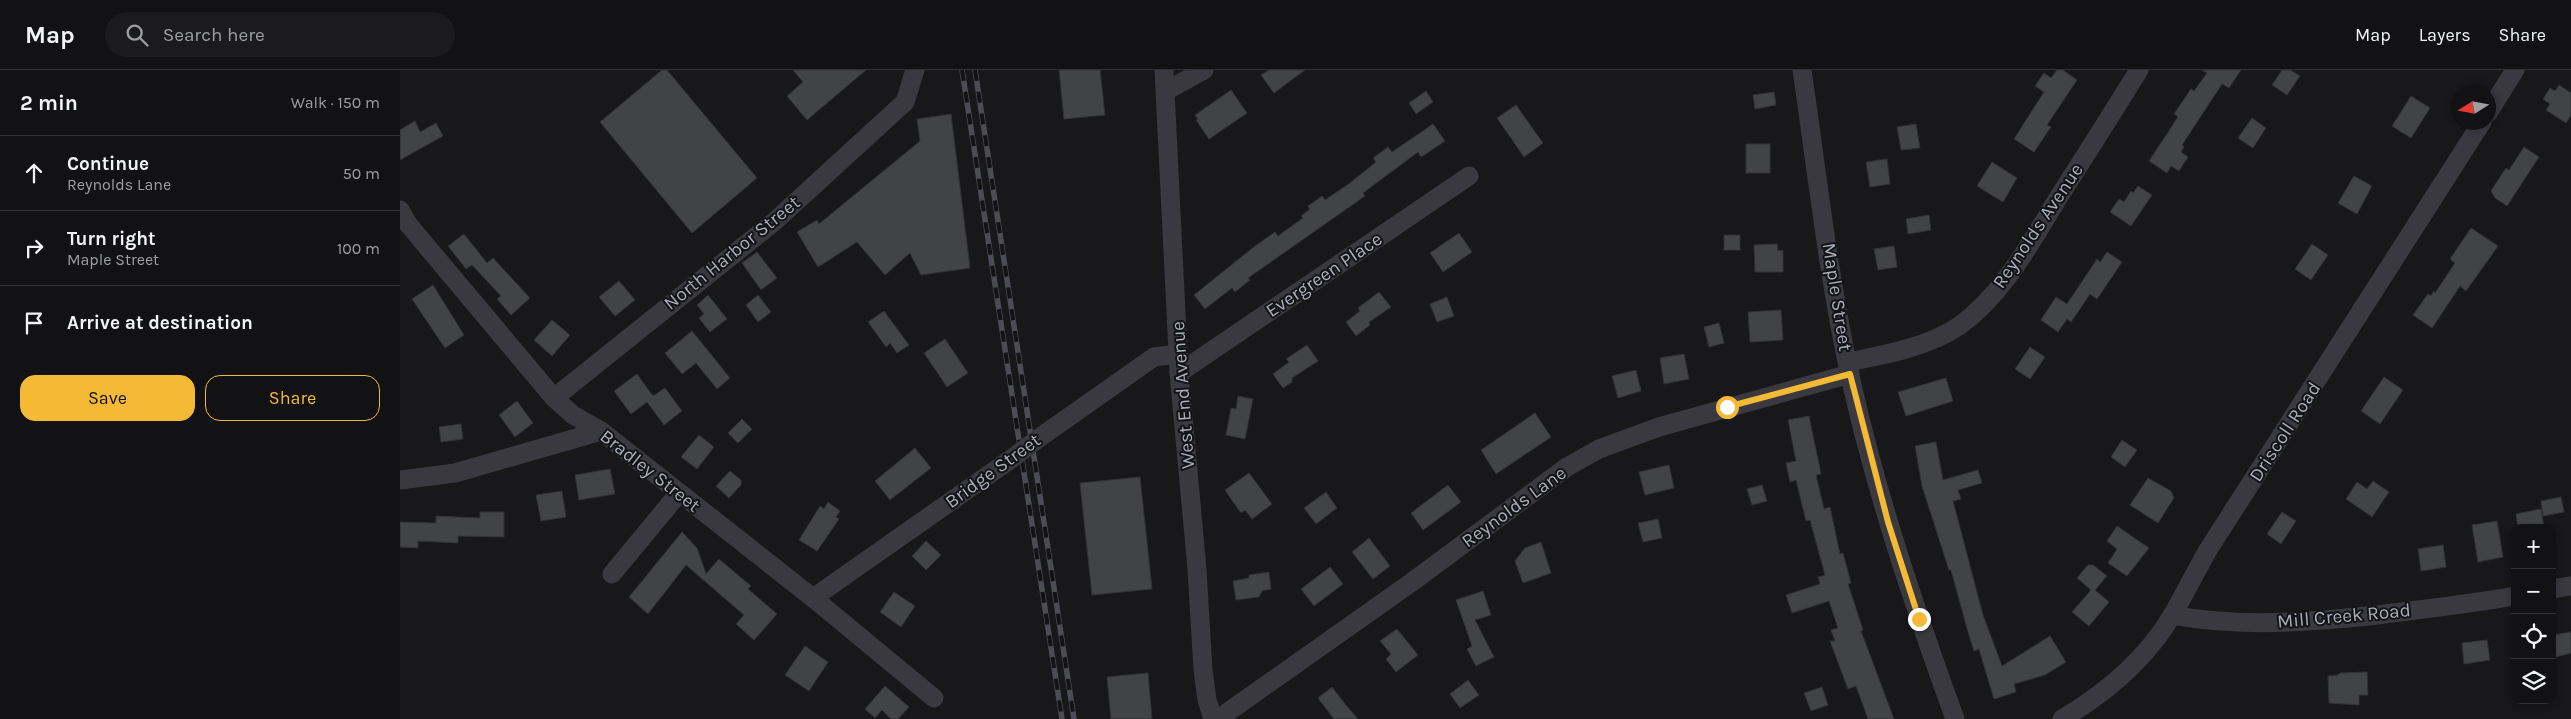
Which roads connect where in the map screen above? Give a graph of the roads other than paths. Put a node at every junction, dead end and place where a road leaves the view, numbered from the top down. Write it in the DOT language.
graph roads {
  1 [pos="915,70"];
  2 [pos="1164,70"];
  3 [pos="1204,70"];
  4 [pos="1802,70"];
  5 [pos="2139,70"];
  6 [pos="2516,70"];
  7 [pos="1166,91"];
  8 [pos="2496,100"];
  9 [pos="2477,130"];
  10 [pos="1469,176"];
  11 [pos="400,210"];
  12 [pos="1178,354"];
  13 [pos="1849,368"];
  14 [pos="1179,373"];
  15 [pos="554,398"];
  16 [pos="601,431"];
  17 [pos="400,480"];
  18 [pos="679,493"];
  19 [pos="612,574"];
  20 [pos="2571,586"];
  21 [pos="2556,589"];
  22 [pos="2511,597"];
  23 [pos="813,598"];
  24 [pos="2172,615"];
  25 [pos="934,698"];
  26 [pos="1213,719"];
  27 [pos="1218,719"];
  28 [pos="1955,719"];
  29 [pos="2062,719"];
  1 -- 15 [label="street, North Harbor Street"];
  2 -- 7 [label="street, West End Avenue"];
  3 -- 7 [label="street"];
  4 -- 13 [label="street, Maple Street"];
  5 -- 13 [label="street, Reynolds Avenue"];
  6 -- 8 [label="street"];
  7 -- 12 [label="street, West End Avenue"];
  9 -- 24 [label="street, Driscoll Road"];
  10 -- 14 [label="street, Evergreen Place"];
  11 -- 15 [label="street, Bradley Street"];
  12 -- 14 [label="street, West End Avenue"];
  12 -- 23 [label="street, Bridge Street, bridge"];
  13 -- 27 [label="street, Reynolds Lane"];
  13 -- 28 [label="street, Maple Street"];
  14 -- 26 [label="street, West End Avenue"];
  15 -- 16 [label="street, Bradley Street"];
  16 -- 17 [label="street"];
  16 -- 18 [label="street, Bradley Street"];
  18 -- 19 [label="street"];
  18 -- 23 [label="street, Bradley Street"];
  20 -- 21 [label="street"];
  22 -- 24 [label="street, Mill Creek Road"];
  23 -- 25 [label="street, Bradley Street"];
  24 -- 29 [label="street, Driscoll Road"];
}
